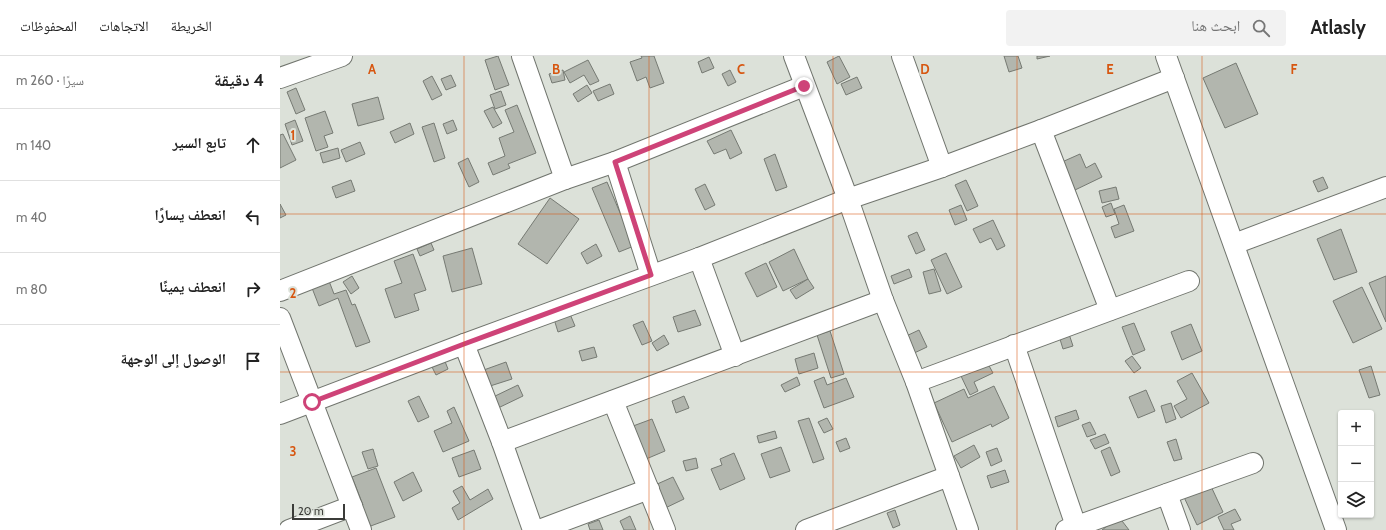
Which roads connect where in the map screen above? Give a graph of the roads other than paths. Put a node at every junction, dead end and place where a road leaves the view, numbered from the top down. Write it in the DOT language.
graph roads {
  1 [pos="342,56"];
  2 [pos="522,56"];
  3 [pos="794,56"];
  4 [pos="902,56"];
  5 [pos="1166,56"];
  6 [pos="280,78"];
  7 [pos="1174,78"];
  8 [pos="804,86"];
  9 [pos="1041,130"];
  10 [pos="615,162"];
  11 [pos="942,167"];
  12 [pos="565,179"];
  13 [pos="1386,187"];
  14 [pos="848,199"];
  15 [pos="1234,244"];
  16 [pos="699,258"];
  17 [pos="651,275"];
  18 [pos="1189,281"];
  19 [pos="280,291"];
  20 [pos="883,300"];
  21 [pos="1110,310"];
  22 [pos="280,318"];
  23 [pos="464,344"];
  24 [pos="1014,345"];
  25 [pos="735,356"];
  26 [pos="916,382"];
  27 [pos="614,400"];
  28 [pos="312,402"];
  29 [pos="280,414"];
  30 [pos="502,442"];
  31 [pos="1253,463"];
  32 [pos="949,476"];
  33 [pos="649,489"];
  34 [pos="1167,494"];
  35 [pos="352,506"];
  36 [pos="1071,528"];
  37 [pos="289,530"];
  38 [pos="361,530"];
  39 [pos="533,530"];
  40 [pos="539,530"];
  41 [pos="665,530"];
  42 [pos="806,530"];
  43 [pos="968,530"];
  44 [pos="1180,530"];
  45 [pos="1336,530"];
  1 -- 6 [label="street"];
  2 -- 12 [label="street"];
  3 -- 8 [label="street"];
  4 -- 11 [label="street"];
  5 -- 7 [label="street"];
  7 -- 9 [label="street"];
  7 -- 15 [label="street"];
  8 -- 10 [label="street"];
  8 -- 14 [label="street"];
  9 -- 11 [label="street"];
  9 -- 21 [label="street"];
  10 -- 12 [label="street"];
  10 -- 17 [label="street"];
  11 -- 14 [label="street"];
  12 -- 19 [label="street"];
  13 -- 15 [label="street"];
  14 -- 16 [label="street"];
  14 -- 20 [label="street"];
  15 -- 45 [label="street"];
  16 -- 17 [label="street"];
  16 -- 25 [label="street"];
  17 -- 23 [label="street"];
  18 -- 21 [label="street"];
  20 -- 25 [label="street"];
  20 -- 26 [label="street"];
  21 -- 24 [label="street"];
  22 -- 28 [label="street"];
  23 -- 28 [label="street"];
  23 -- 30 [label="street"];
  24 -- 26 [label="street"];
  24 -- 36 [label="street"];
  25 -- 27 [label="street"];
  26 -- 32 [label="street"];
  27 -- 30 [label="street"];
  27 -- 33 [label="street"];
  28 -- 29 [label="street"];
  28 -- 35 [label="street"];
  30 -- 39 [label="street"];
  31 -- 34 [label="street"];
  32 -- 42 [label="street"];
  32 -- 43 [label="street"];
  33 -- 40 [label="street"];
  33 -- 41 [label="street"];
  34 -- 36 [label="street"];
  34 -- 44 [label="street"];
  35 -- 37 [label="street"];
  35 -- 38 [label="street"];
}
